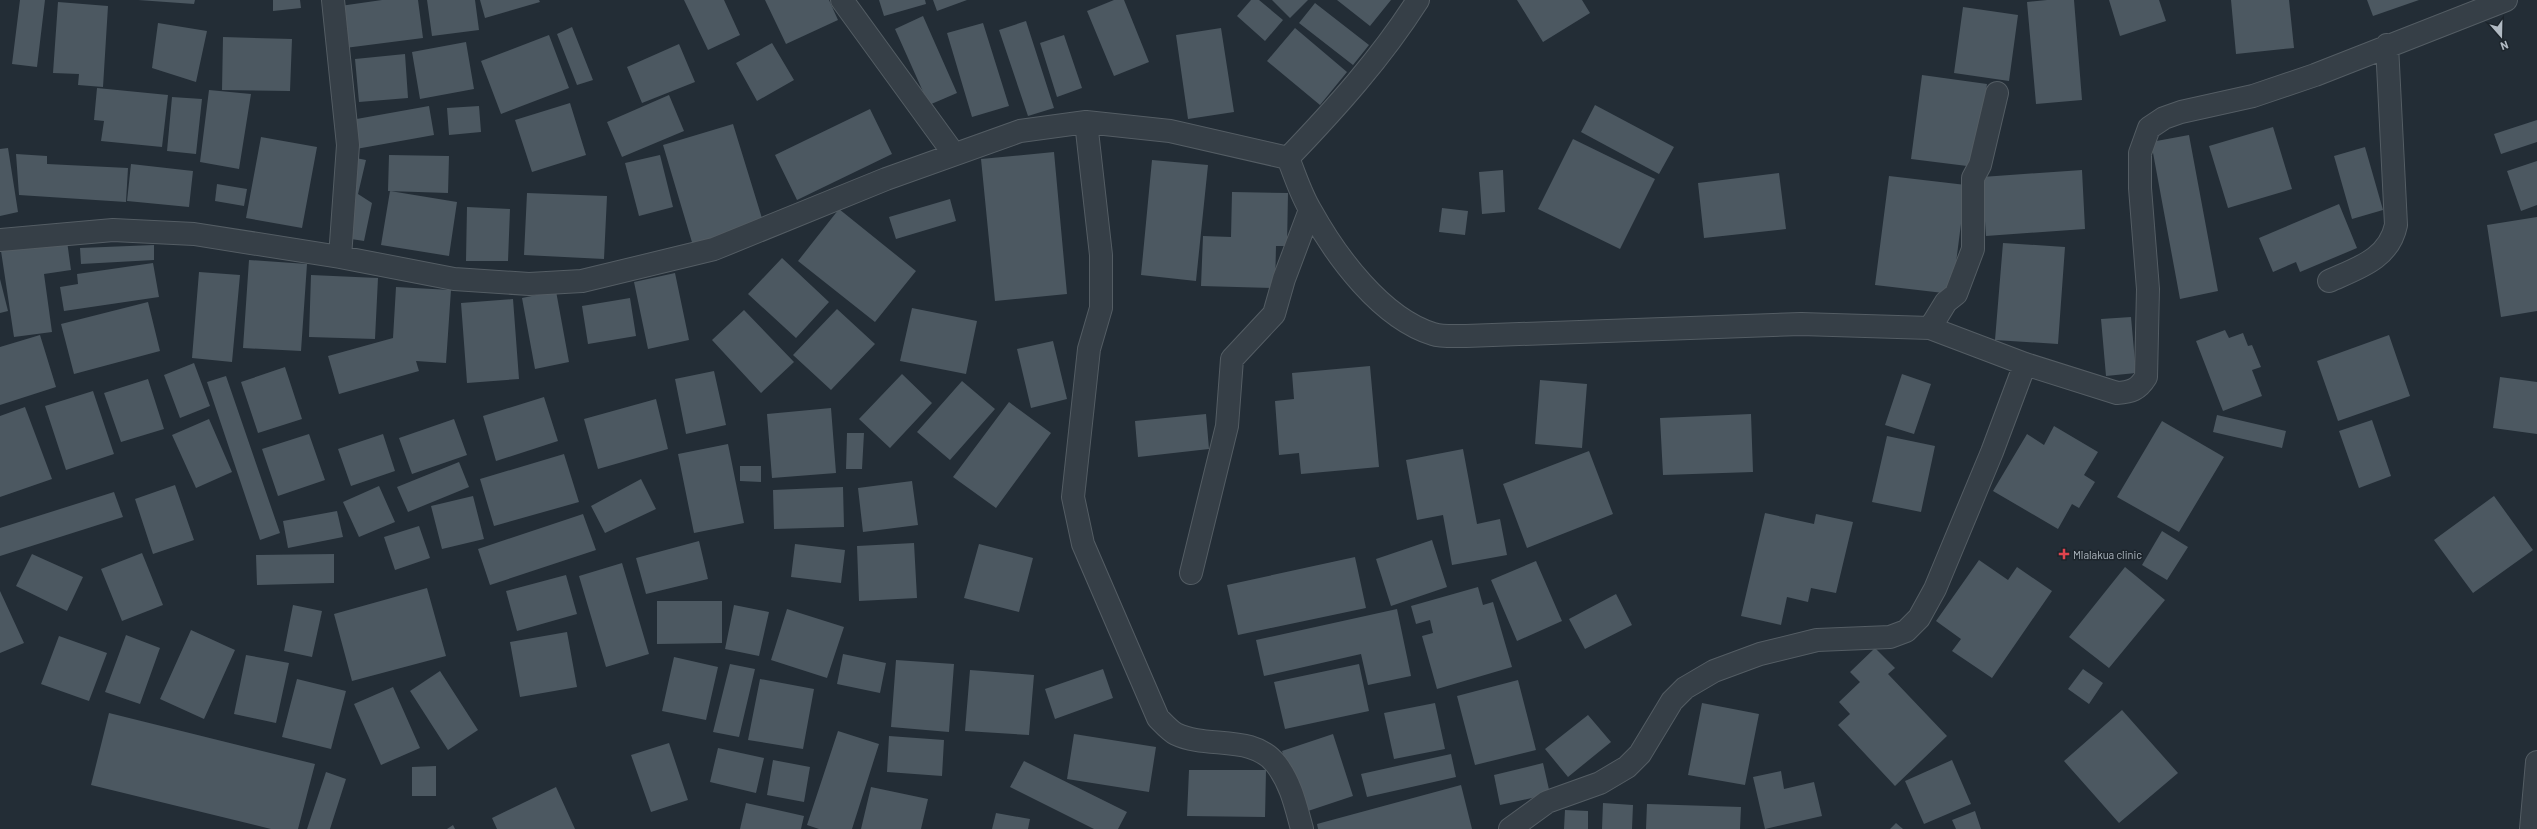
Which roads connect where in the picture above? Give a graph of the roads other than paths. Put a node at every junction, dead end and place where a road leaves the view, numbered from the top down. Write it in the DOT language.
graph roads {
  1 [pos="333,0"];
  2 [pos="842,0"];
  3 [pos="1418,0"];
  4 [pos="2506,0"];
  5 [pos="2387,45"];
  6 [pos="1997,93"];
  7 [pos="1086,122"];
  8 [pos="954,154"];
  9 [pos="1288,158"];
  10 [pos="1310,210"];
  11 [pos="0,240"];
  12 [pos="340,257"];
  13 [pos="2329,281"];
  14 [pos="1930,328"];
  15 [pos="2025,364"];
  16 [pos="1192,573"];
  17 [pos="2537,762"];
  18 [pos="1302,829"];
  19 [pos="1510,829"];
  20 [pos="2531,829"];
  1 -- 12 [label="street"];
  2 -- 8 [label="street"];
  3 -- 9 [label="street"];
  4 -- 5 [label="street"];
  5 -- 13 [label="street"];
  5 -- 15 [label="street"];
  6 -- 14 [label="street"];
  7 -- 8 [label="street"];
  7 -- 9 [label="street"];
  7 -- 18 [label="street"];
  8 -- 12 [label="street"];
  9 -- 10 [label="street"];
  10 -- 14 [label="street"];
  10 -- 16 [label="street"];
  11 -- 12 [label="street"];
  14 -- 15 [label="street"];
  15 -- 19 [label="street"];
  17 -- 20 [label="street"];
}
